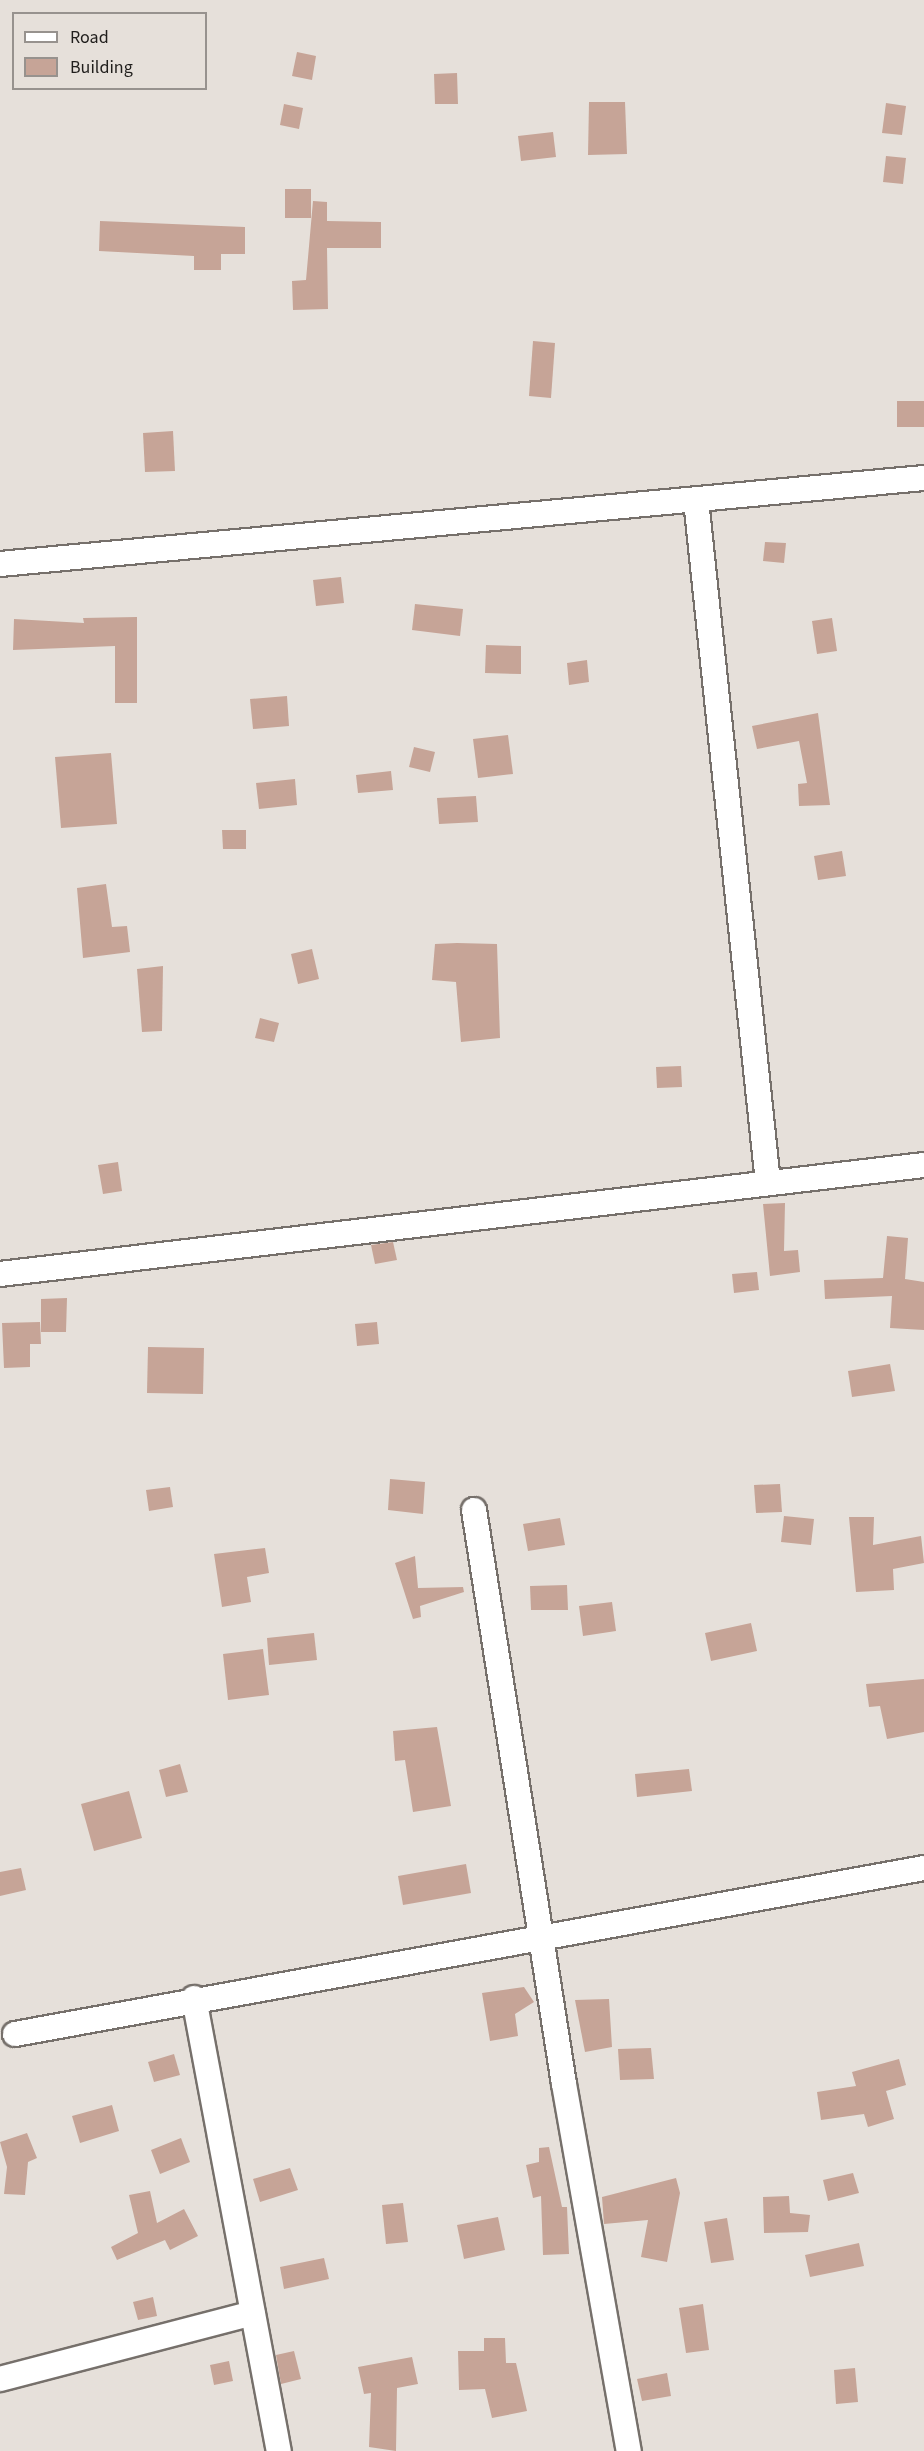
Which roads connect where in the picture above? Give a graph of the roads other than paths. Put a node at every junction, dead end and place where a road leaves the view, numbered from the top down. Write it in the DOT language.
graph roads {
  1 [pos="924,478"];
  2 [pos="696,500"];
  3 [pos="0,564"];
  4 [pos="924,1165"];
  5 [pos="768,1184"];
  6 [pos="0,1274"];
  7 [pos="474,1510"];
  8 [pos="924,1868"];
  9 [pos="541,1935"];
  10 [pos="194,1998"];
  11 [pos="15,2034"];
  12 [pos="254,2313"];
  13 [pos="0,2379"];
  14 [pos="279,2451"];
  15 [pos="629,2451"];
  1 -- 2 [label="street"];
  2 -- 3 [label="street"];
  2 -- 5 [label="street"];
  4 -- 5 [label="street"];
  5 -- 6 [label="street"];
  7 -- 9 [label="street"];
  8 -- 9 [label="street"];
  9 -- 10 [label="street"];
  9 -- 15 [label="street"];
  10 -- 11 [label="street"];
  10 -- 12 [label="street"];
  12 -- 13 [label="street"];
  12 -- 14 [label="street"];
}
